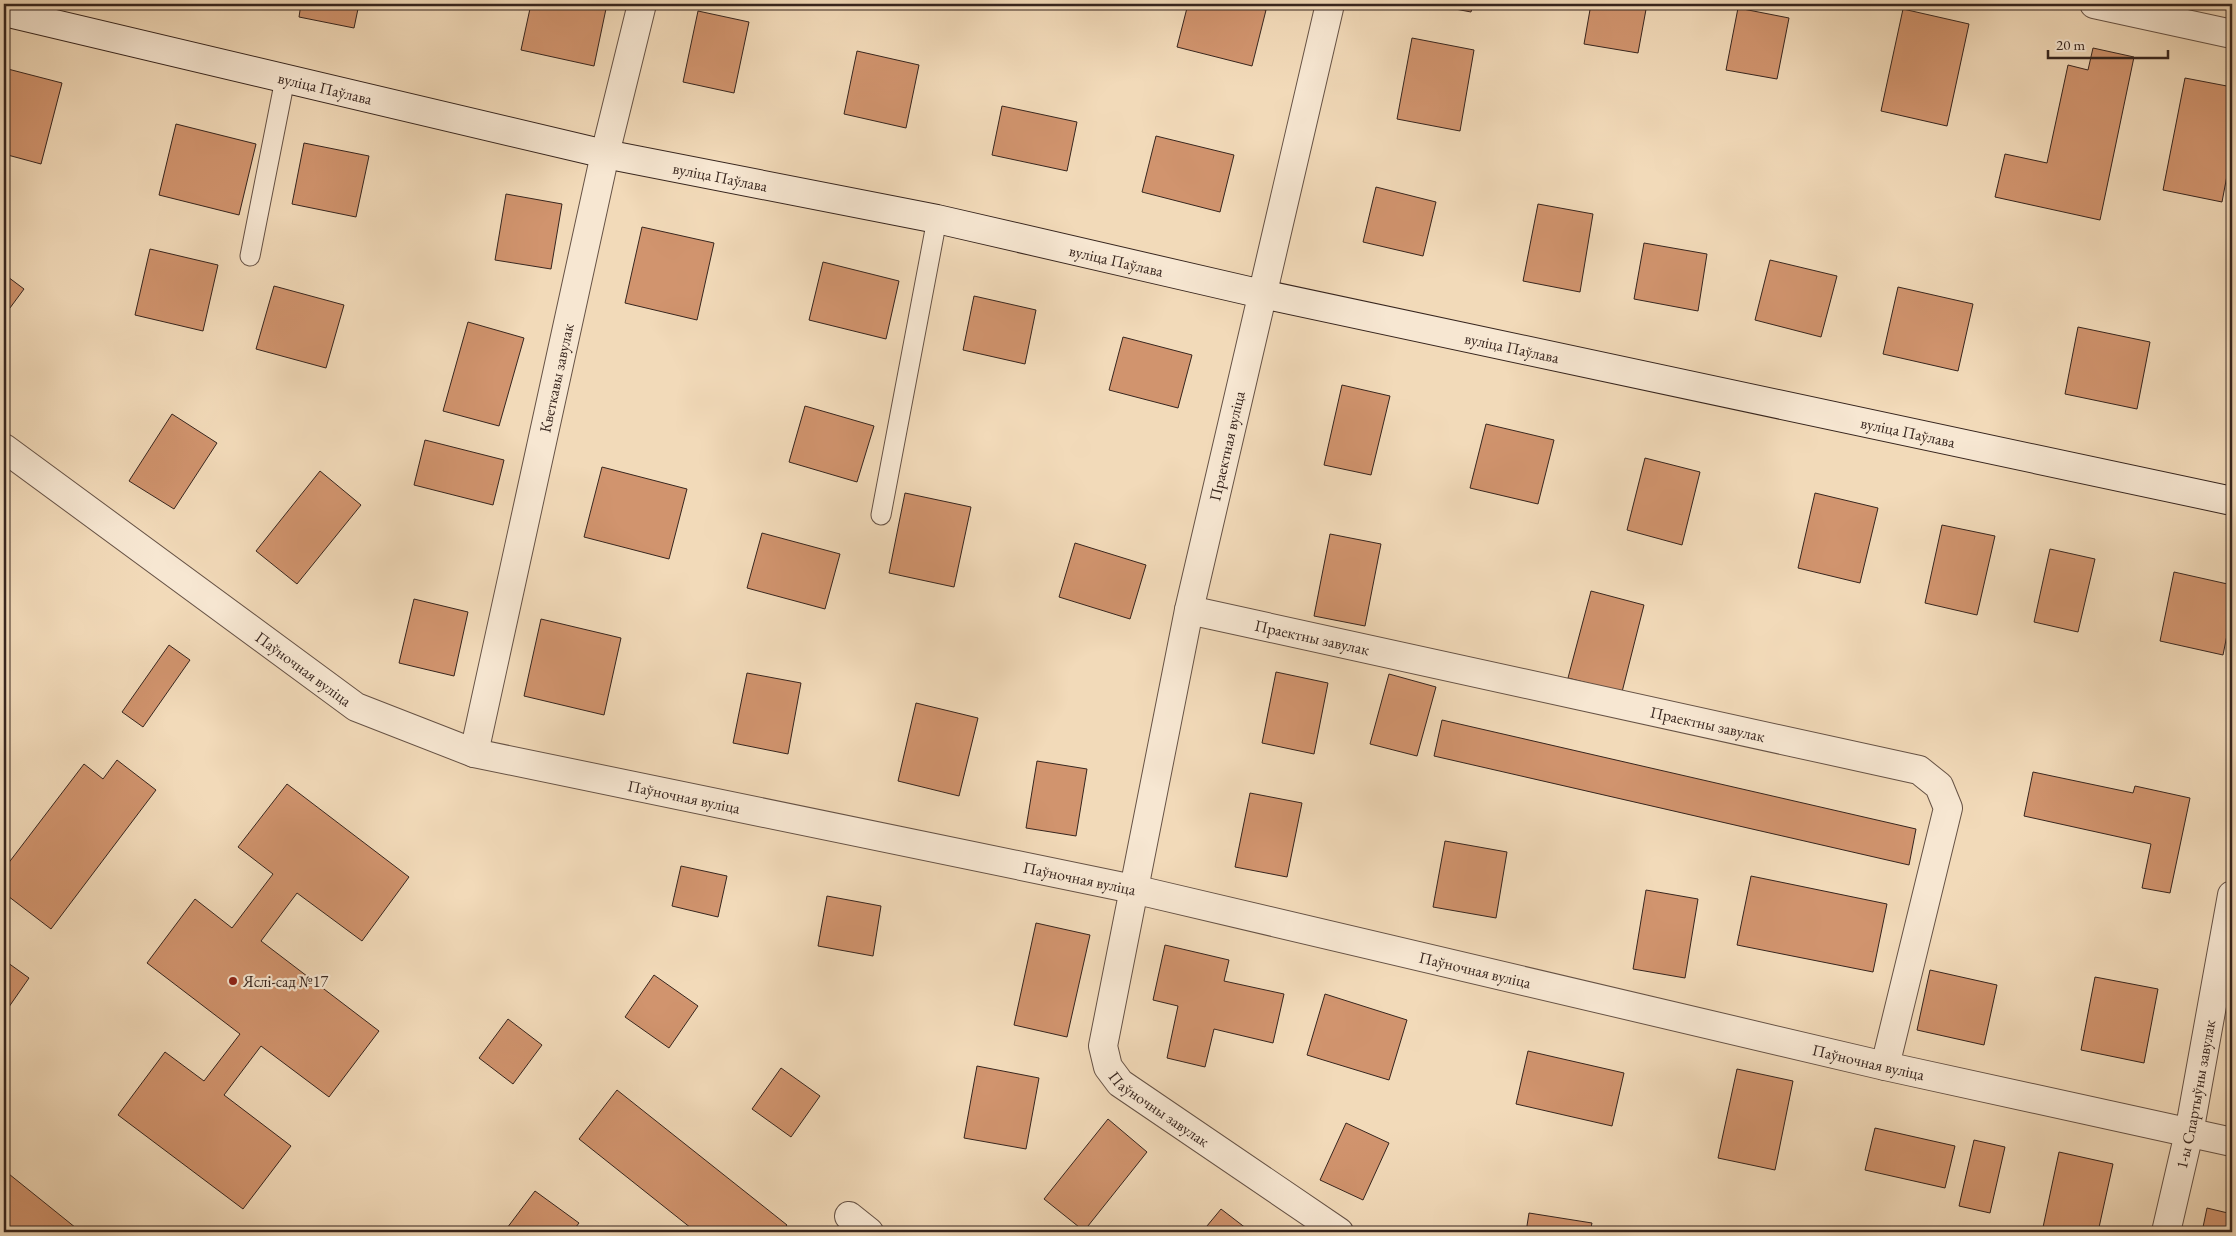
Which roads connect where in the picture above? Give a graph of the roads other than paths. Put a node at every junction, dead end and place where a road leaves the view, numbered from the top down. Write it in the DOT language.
graph roads {
  1 [pos="642,4"];
  2 [pos="1330,4"];
  3 [pos="2094,4"];
  4 [pos="4,12"];
  5 [pos="2232,34"];
  6 [pos="285,79"];
  7 [pos="605,154"];
  8 [pos="937,220"];
  9 [pos="250,256"];
  10 [pos="1262,294"];
  11 [pos="4,448"];
  12 [pos="2232,501"];
  13 [pos="881,515"];
  14 [pos="1189,610"];
  15 [pos="474,753"];
  16 [pos="1132,890"];
  17 [pos="2232,895"];
  18 [pos="1885,1066"];
  19 [pos="2189,1133"];
  20 [pos="2232,1142"];
  21 [pos="1339,1232"];
  22 [pos="2166,1232"];
  1 -- 7 [label="street, Кветкавы завулак"];
  2 -- 10 [label="street, Праектная вуліца"];
  3 -- 5 [label="street"];
  4 -- 6 [label="street, вуліца Паўлава"];
  6 -- 7 [label="street, вуліца Паўлава"];
  6 -- 9 [label="lane"];
  7 -- 8 [label="street, вуліца Паўлава"];
  7 -- 15 [label="street, Кветкавы завулак"];
  8 -- 10 [label="street, вуліца Паўлава"];
  8 -- 13 [label="lane"];
  10 -- 12 [label="street, вуліца Паўлава"];
  10 -- 14 [label="street, Праектная вуліца"];
  11 -- 15 [label="street, Паўночная вуліца"];
  14 -- 16 [label="street, Праектная вуліца"];
  14 -- 18 [label="street, Праектны завулак"];
  15 -- 16 [label="street, Паўночная вуліца"];
  16 -- 18 [label="street, Паўночная вуліца"];
  16 -- 21 [label="street, Паўночны завулак"];
  17 -- 19 [label="street, 1-ы Спартыўны завулак"];
  18 -- 19 [label="street, Паўночная вуліца"];
  19 -- 20 [label="street, Паўночная вуліца"];
  19 -- 22 [label="street, 1-ы Спартыўны завулак"];
}
